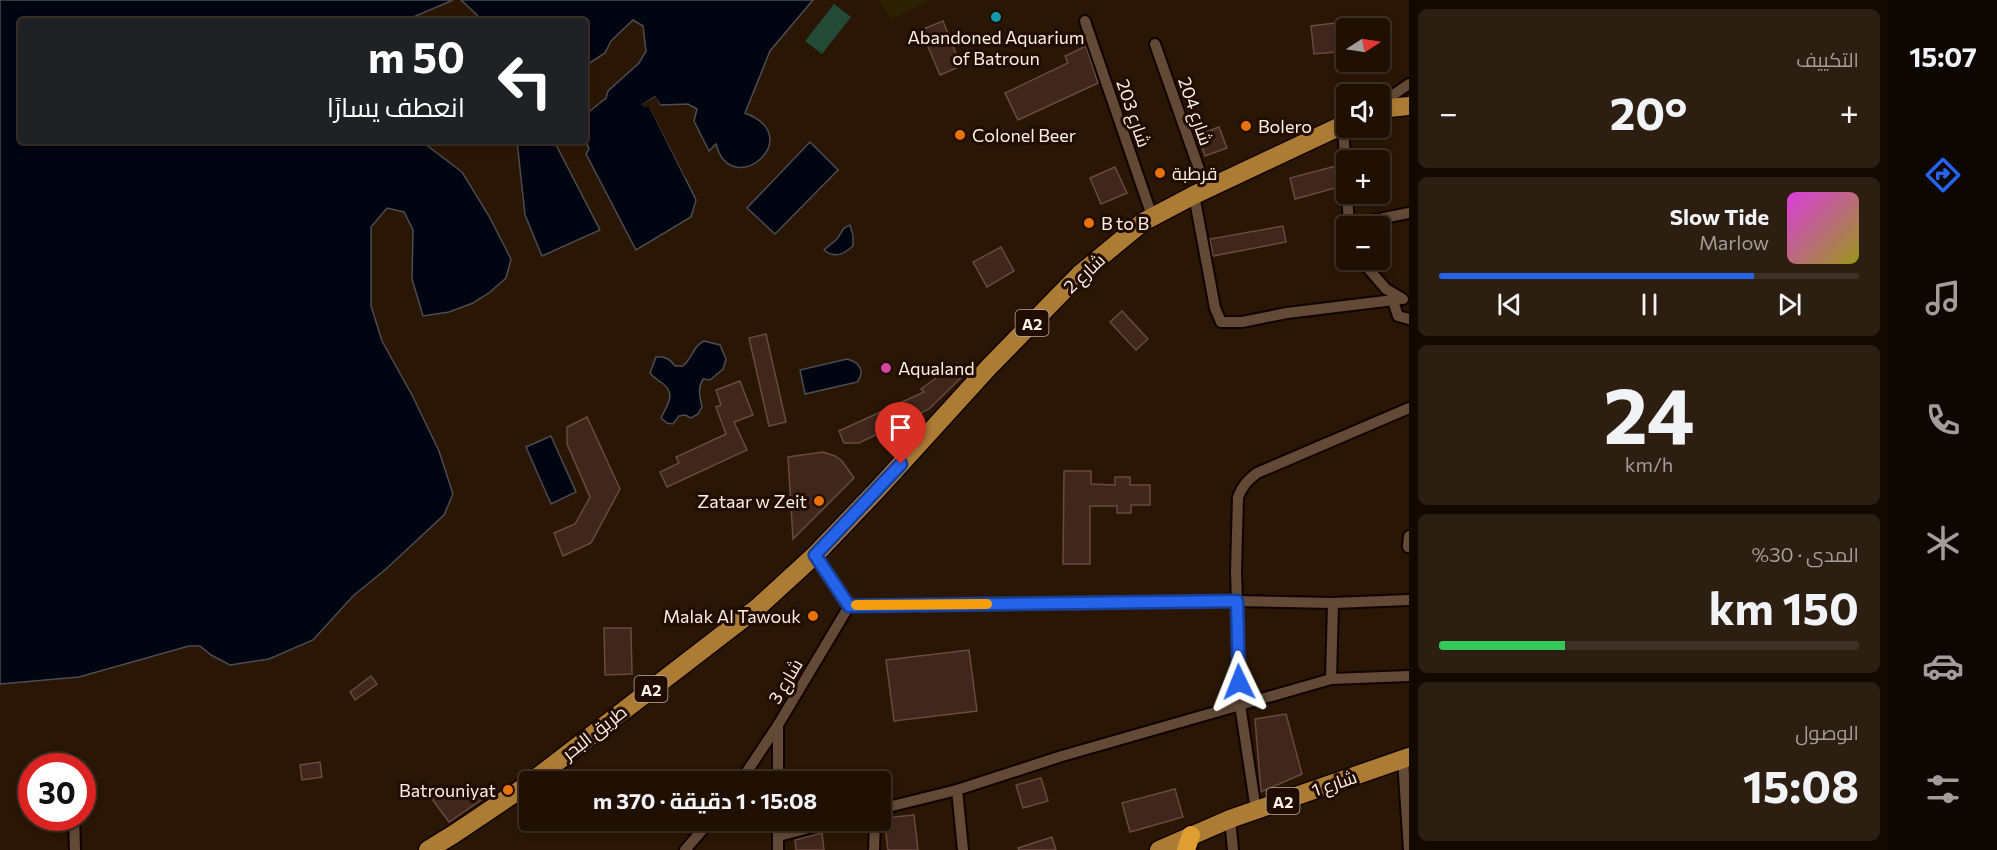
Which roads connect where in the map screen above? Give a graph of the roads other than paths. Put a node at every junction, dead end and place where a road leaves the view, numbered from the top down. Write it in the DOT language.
graph roads {
  1 [pos="1086,21"];
  2 [pos="1155,44"];
  3 [pos="1409,84"];
  4 [pos="1390,97"];
  5 [pos="1409,106"];
  6 [pos="1390,108"];
  7 [pos="1336,128"];
  8 [pos="1346,138"];
  9 [pos="1200,192"];
  10 [pos="1409,213"];
  11 [pos="1152,216"];
  12 [pos="1349,216"];
  13 [pos="1390,217"];
  14 [pos="1370,270"];
  15 [pos="1402,299"];
  16 [pos="1409,319"];
  17 [pos="1409,408"];
  18 [pos="815,555"];
  19 [pos="771,596"];
  20 [pos="1409,600"];
  21 [pos="1237,601"];
  22 [pos="1333,603"];
  23 [pos="849,606"];
  24 [pos="1409,676"];
  25 [pos="1331,680"];
  26 [pos="1240,705"];
  27 [pos="778,725"];
  28 [pos="1406,759"];
  29 [pos="544,771"];
  30 [pos="748,771"];
  31 [pos="778,771"];
  32 [pos="519,790"];
  33 [pos="957,790"];
  34 [pos="891,807"];
  35 [pos="1256,810"];
  36 [pos="1230,819"];
  37 [pos="74,831"];
  38 [pos="701,831"];
  39 [pos="778,831"];
  40 [pos="797,831"];
  41 [pos="875,831"];
  42 [pos="778,836"];
  43 [pos="1189,843"];
  44 [pos="75,850"];
  45 [pos="428,850"];
  46 [pos="685,850"];
  47 [pos="778,850"];
  48 [pos="874,850"];
  49 [pos="963,850"];
  50 [pos="1160,850"];
  51 [pos="1233,850"];
  52 [pos="1408,850"];
  1 -- 11 [label="street, شارع 203"];
  2 -- 9 [label="street, شارع 204"];
  3 -- 4 [label="street"];
  5 -- 6 [label="main road"];
  7 -- 9 [label="main road, شارع 2 / A2"];
  8 -- 12 [label="street"];
  9 -- 11 [label="main road, شارع 2 / A2"];
  9 -- 15 [label="street, شارع 204"];
  10 -- 13 [label="street"];
  11 -- 18 [label="main road, شارع 2 / A2"];
  14 -- 15 [label="street"];
  15 -- 16 [label="street"];
  17 -- 21 [label="street"];
  18 -- 19 [label="main road, شارع 2 / A2"];
  18 -- 23 [label="street"];
  19 -- 29 [label="main road, طريق البحر / A2"];
  20 -- 22 [label="street"];
  21 -- 22 [label="street"];
  21 -- 23 [label="street"];
  21 -- 26 [label="street"];
  22 -- 25 [label="street"];
  23 -- 27 [label="street, شارع 3"];
  24 -- 25 [label="street"];
  25 -- 26 [label="street"];
  26 -- 33 [label="street"];
  26 -- 35 [label="street"];
  27 -- 30 [label="street"];
  27 -- 31 [label="street, شارع 3"];
  28 -- 35 [label="main road, شارع 1 / A2"];
  28 -- 52 [label="street"];
  32 -- 45 [label="main road, طريق البحر / A2"];
  33 -- 34 [label="street"];
  33 -- 49 [label="street"];
  35 -- 36 [label="main road, شارع 1 / A2"];
  36 -- 43 [label="main road, شارع 1 / A2"];
  36 -- 51 [label="street"];
  37 -- 44 [label="street"];
  38 -- 46 [label="street"];
  39 -- 42 [label="street"];
  40 -- 42 [label="street"];
  41 -- 48 [label="street"];
  42 -- 47 [label="street"];
  43 -- 50 [label="main road, شارع 1 / A2"];
}
